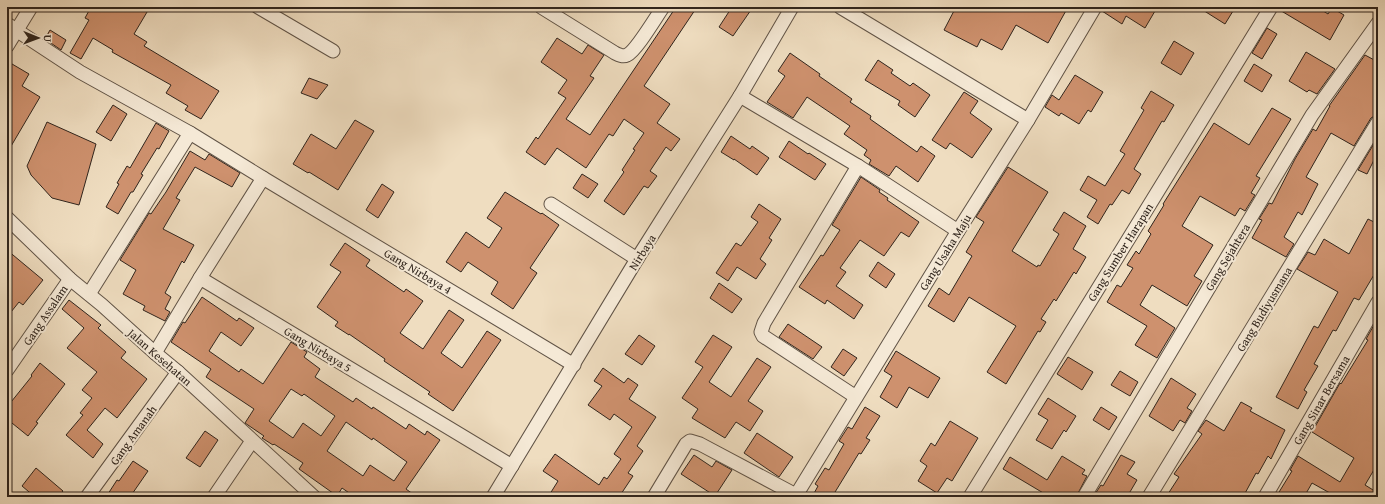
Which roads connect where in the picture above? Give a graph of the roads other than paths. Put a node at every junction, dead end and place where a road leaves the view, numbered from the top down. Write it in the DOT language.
graph roads {
  1 [pos="31,7"];
  2 [pos="258,7"];
  3 [pos="541,7"];
  4 [pos="663,7"];
  5 [pos="792,7"];
  6 [pos="840,7"];
  7 [pos="1095,7"];
  8 [pos="1271,7"];
  9 [pos="1378,23"];
  10 [pos="12,27"];
  11 [pos="7,46"];
  12 [pos="332,51"];
  13 [pos="740,96"];
  14 [pos="1028,120"];
  15 [pos="1378,122"];
  16 [pos="190,133"];
  17 [pos="858,166"];
  18 [pos="263,178"];
  19 [pos="551,204"];
  20 [pos="7,218"];
  21 [pos="958,231"];
  22 [pos="637,259"];
  23 [pos="200,278"];
  24 [pos="70,279"];
  25 [pos="89,294"];
  26 [pos="1378,302"];
  27 [pos="155,353"];
  28 [pos="574,365"];
  29 [pos="7,370"];
  30 [pos="178,372"];
  31 [pos="856,397"];
  32 [pos="252,441"];
  33 [pos="512,466"];
  34 [pos="795,496"];
  35 [pos="87,497"];
  36 [pos="214,497"];
  37 [pos="314,497"];
  38 [pos="493,497"];
  39 [pos="654,497"];
  40 [pos="970,497"];
  41 [pos="1084,497"];
  42 [pos="1149,497"];
  43 [pos="1264,497"];
  1 -- 10 [label="street"];
  2 -- 12 [label="street"];
  3 -- 4 [label="street"];
  5 -- 13 [label="street, Nirbaya"];
  6 -- 14 [label="street"];
  7 -- 14 [label="street, Gang Usaha Maju"];
  8 -- 40 [label="street, Gang Sumber Harapan"];
  9 -- 41 [label="street, Gang Sejahtera"];
  10 -- 11 [label="street"];
  10 -- 16 [label="street, Gang Nirbaya 4"];
  13 -- 17 [label="street"];
  13 -- 22 [label="street, Nirbaya"];
  14 -- 21 [label="street, Gang Usaha Maju"];
  15 -- 42 [label="street, Gang Budiyusmana"];
  16 -- 18 [label="street, Gang Nirbaya 4"];
  16 -- 25 [label="street"];
  17 -- 21 [label="street"];
  17 -- 31 [label="street"];
  18 -- 23 [label="street"];
  18 -- 28 [label="street, Gang Nirbaya 4"];
  19 -- 22 [label="street"];
  20 -- 24 [label="street, Jalan Kesehatan"];
  21 -- 31 [label="street, Gang Usaha Maju"];
  22 -- 28 [label="street, Nirbaya"];
  23 -- 27 [label="street"];
  23 -- 33 [label="street, Gang Nirbaya 5"];
  24 -- 25 [label="street, Jalan Kesehatan"];
  24 -- 29 [label="street, Gang Assalam"];
  25 -- 27 [label="street, Jalan Kesehatan"];
  26 -- 43 [label="street, Gang Sinar Bersama"];
  27 -- 30 [label="street, Jalan Kesehatan"];
  28 -- 33 [label="street, Nirbaya"];
  30 -- 32 [label="street, Jalan Kesehatan"];
  30 -- 35 [label="street, Gang Amanah"];
  31 -- 34 [label="street, Gang Usaha Maju"];
  32 -- 36 [label="street"];
  32 -- 37 [label="street, Jalan Kesehatan"];
  33 -- 38 [label="street, Nirbaya"];
  34 -- 39 [label="street"];
}
